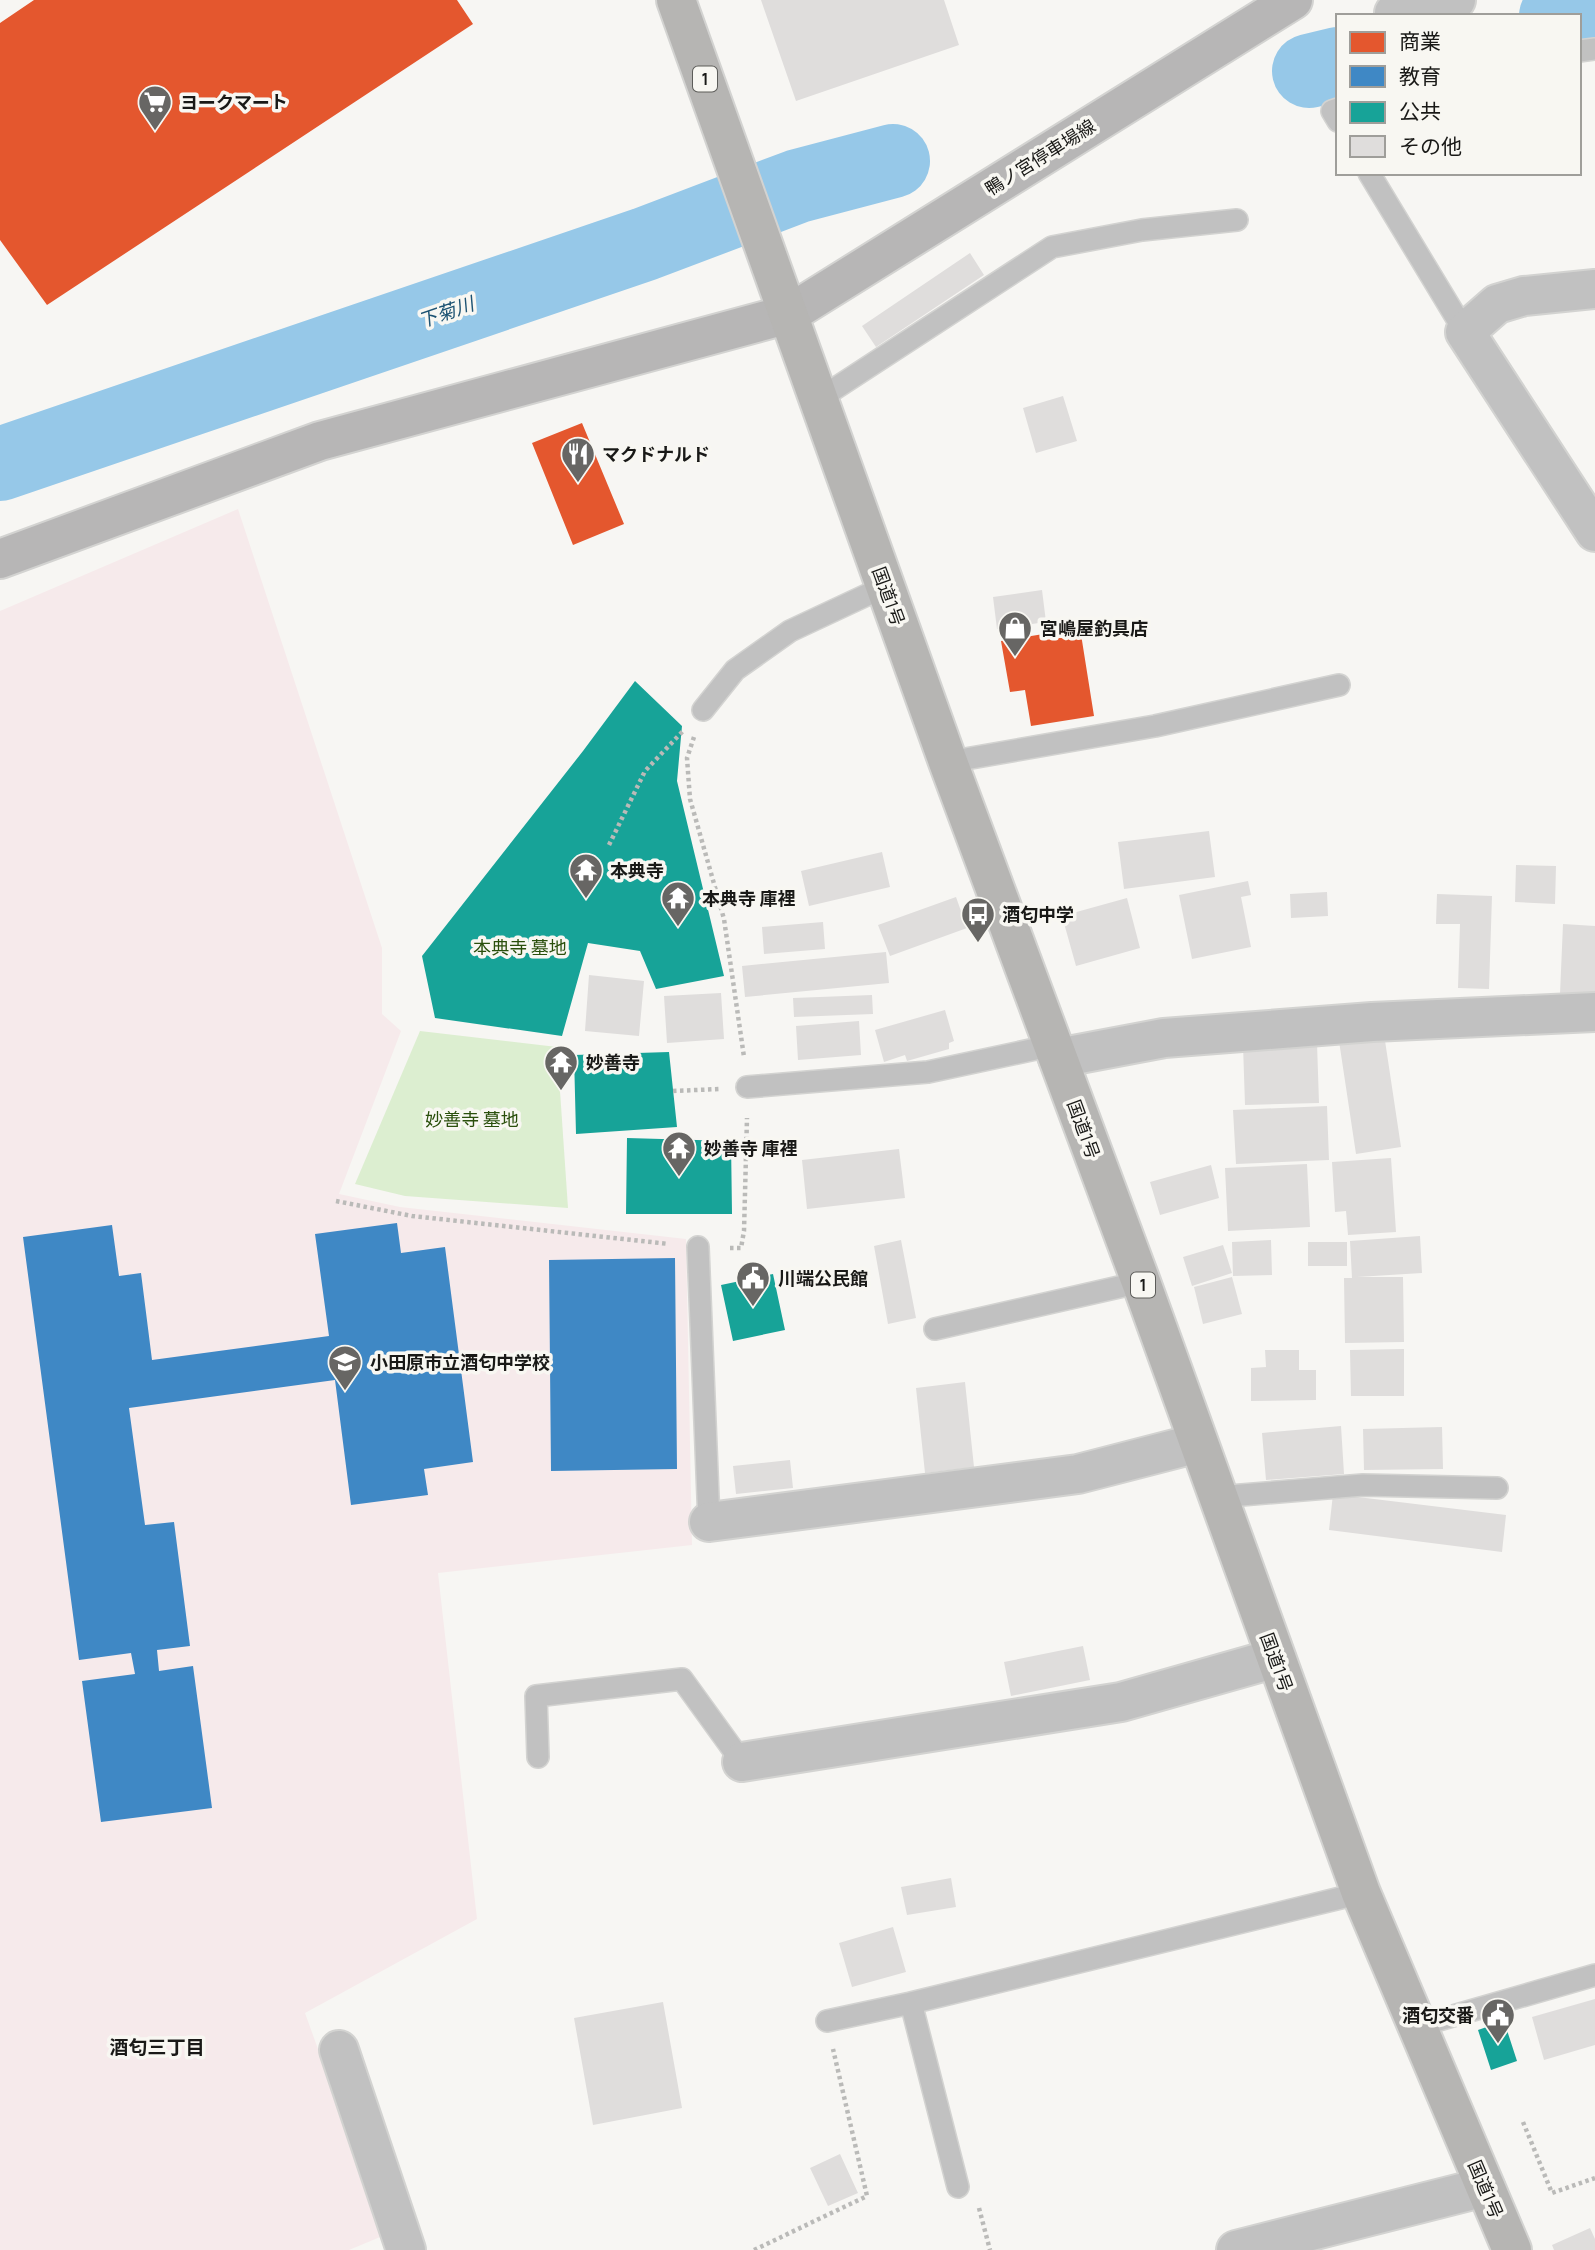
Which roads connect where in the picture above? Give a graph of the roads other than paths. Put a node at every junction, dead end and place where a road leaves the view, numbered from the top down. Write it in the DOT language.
graph roads {
  1 [pos="676,0"];
  2 [pos="1293,0"];
  3 [pos="1456,0"];
  4 [pos="1394,13"];
  5 [pos="1370,175"];
  6 [pos="1237,220"];
  7 [pos="1595,289"];
  8 [pos="789,314"];
  9 [pos="1465,332"];
  10 [pos="819,399"];
  11 [pos="1595,532"];
  12 [pos="0,559"];
  13 [pos="886,586"];
  14 [pos="1339,685"];
  15 [pos="703,710"];
  16 [pos="948,762"];
  17 [pos="1595,1012"];
  18 [pos="1056,1051"];
  19 [pos="747,1087"];
  20 [pos="698,1247"];
  21 [pos="1142,1282"];
  22 [pos="934,1329"];
  23 [pos="1198,1443"];
  24 [pos="1497,1488"];
  25 [pos="1217,1497"];
  26 [pos="709,1522"];
  27 [pos="1276,1658"];
  28 [pos="538,1758"];
  29 [pos="742,1762"];
  30 [pos="1360,1893"];
  31 [pos="1595,1975"];
  32 [pos="912,2003"];
  33 [pos="827,2021"];
  34 [pos="1418,2026"];
  35 [pos="339,2050"];
  36 [pos="958,2187"];
  37 [pos="1485,2187"];
  38 [pos="406,2250"];
  39 [pos="1236,2250"];
  40 [pos="1512,2250"];
  1 -- 8 [label="highway, 国道1号 / 1"];
  2 -- 8 [label="street, 鴨ノ宮停車場線"];
  3 -- 4 [label="street"];
  5 -- 9 [label="lane"];
  6 -- 10 [label="lane"];
  7 -- 9 [label="street"];
  8 -- 10 [label="highway, 国道1号 / 1"];
  8 -- 12 [label="street, 鴨ノ宮停車場線"];
  9 -- 11 [label="street"];
  10 -- 13 [label="highway, 国道1号 / 1"];
  13 -- 15 [label="lane"];
  13 -- 16 [label="highway, 国道1号 / 1"];
  14 -- 16 [label="lane"];
  16 -- 18 [label="highway, 国道1号 / 1"];
  17 -- 18 [label="street"];
  18 -- 19 [label="lane"];
  18 -- 21 [label="highway, 国道1号 / 1"];
  20 -- 26 [label="lane"];
  21 -- 22 [label="lane"];
  21 -- 23 [label="highway, 国道1号 / 1"];
  23 -- 25 [label="highway, 国道1号 / 1"];
  23 -- 26 [label="street"];
  24 -- 25 [label="lane"];
  25 -- 27 [label="highway, 国道1号 / 1"];
  27 -- 29 [label="street"];
  27 -- 30 [label="highway, 国道1号 / 1"];
  28 -- 29 [label="lane"];
  30 -- 32 [label="lane"];
  30 -- 34 [label="highway, 国道1号 / 1"];
  31 -- 34 [label="lane"];
  32 -- 33 [label="lane"];
  32 -- 36 [label="lane"];
  34 -- 37 [label="highway, 国道1号 / 1"];
  35 -- 38 [label="street"];
  37 -- 39 [label="street"];
  37 -- 40 [label="highway, 国道1号 / 1"];
}
